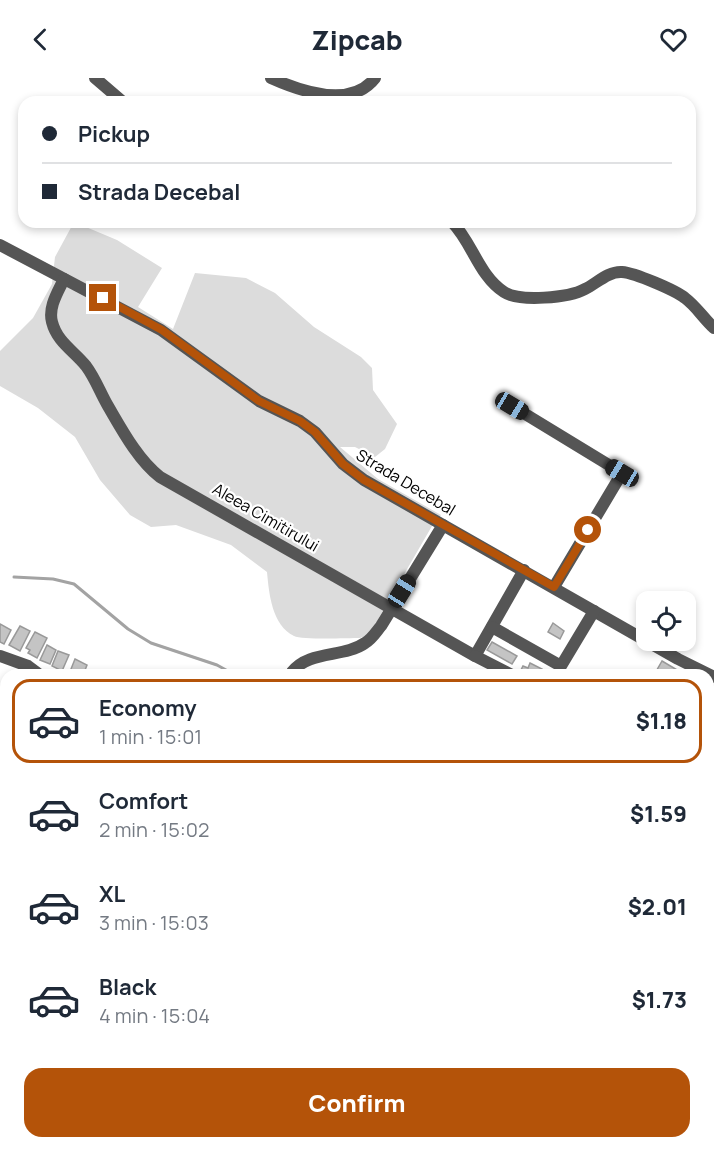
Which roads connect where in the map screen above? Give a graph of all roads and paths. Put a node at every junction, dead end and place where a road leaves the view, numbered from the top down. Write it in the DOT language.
graph roads {
  1 [pos="94,78"];
  2 [pos="271,78"];
  3 [pos="375,78"];
  4 [pos="116,96"];
  5 [pos="456,228"];
  6 [pos="0,246"];
  7 [pos="64,279"];
  8 [pos="714,328"];
  9 [pos="512,406"];
  10 [pos="443,525"];
  11 [pos="524,570"];
  12 [pos="554,587"];
  13 [pos="392,608"];
  14 [pos="594,611"];
  15 [pos="492,627"];
  16 [pos="0,656"];
  17 [pos="475,656"];
  18 [pos="32,669"];
  19 [pos="294,669"];
  20 [pos="500,669"];
  21 [pos="557,669"];
  22 [pos="560,669"];
  23 [pos="698,669"];
  1 -- 4 [label="street"];
  2 -- 3 [label="street"];
  5 -- 8 [label="street"];
  6 -- 7 [label="street, Strada Decebal"];
  7 -- 10 [label="street, Strada Decebal"];
  7 -- 13 [label="street, Aleea Cimitirului"];
  9 -- 12 [label="street"];
  10 -- 11 [label="street, Strada Decebal"];
  10 -- 13 [label="street"];
  11 -- 12 [label="street, Strada Decebal"];
  11 -- 15 [label="street"];
  12 -- 14 [label="street, Strada Decebal"];
  13 -- 17 [label="street, Aleea Cimitirului"];
  13 -- 19 [label="street"];
  14 -- 22 [label="street"];
  14 -- 23 [label="street, Strada Decebal"];
  15 -- 17 [label="street"];
  15 -- 21 [label="street"];
  16 -- 18 [label="street"];
  17 -- 20 [label="street, Aleea Cimitirului"];
}
